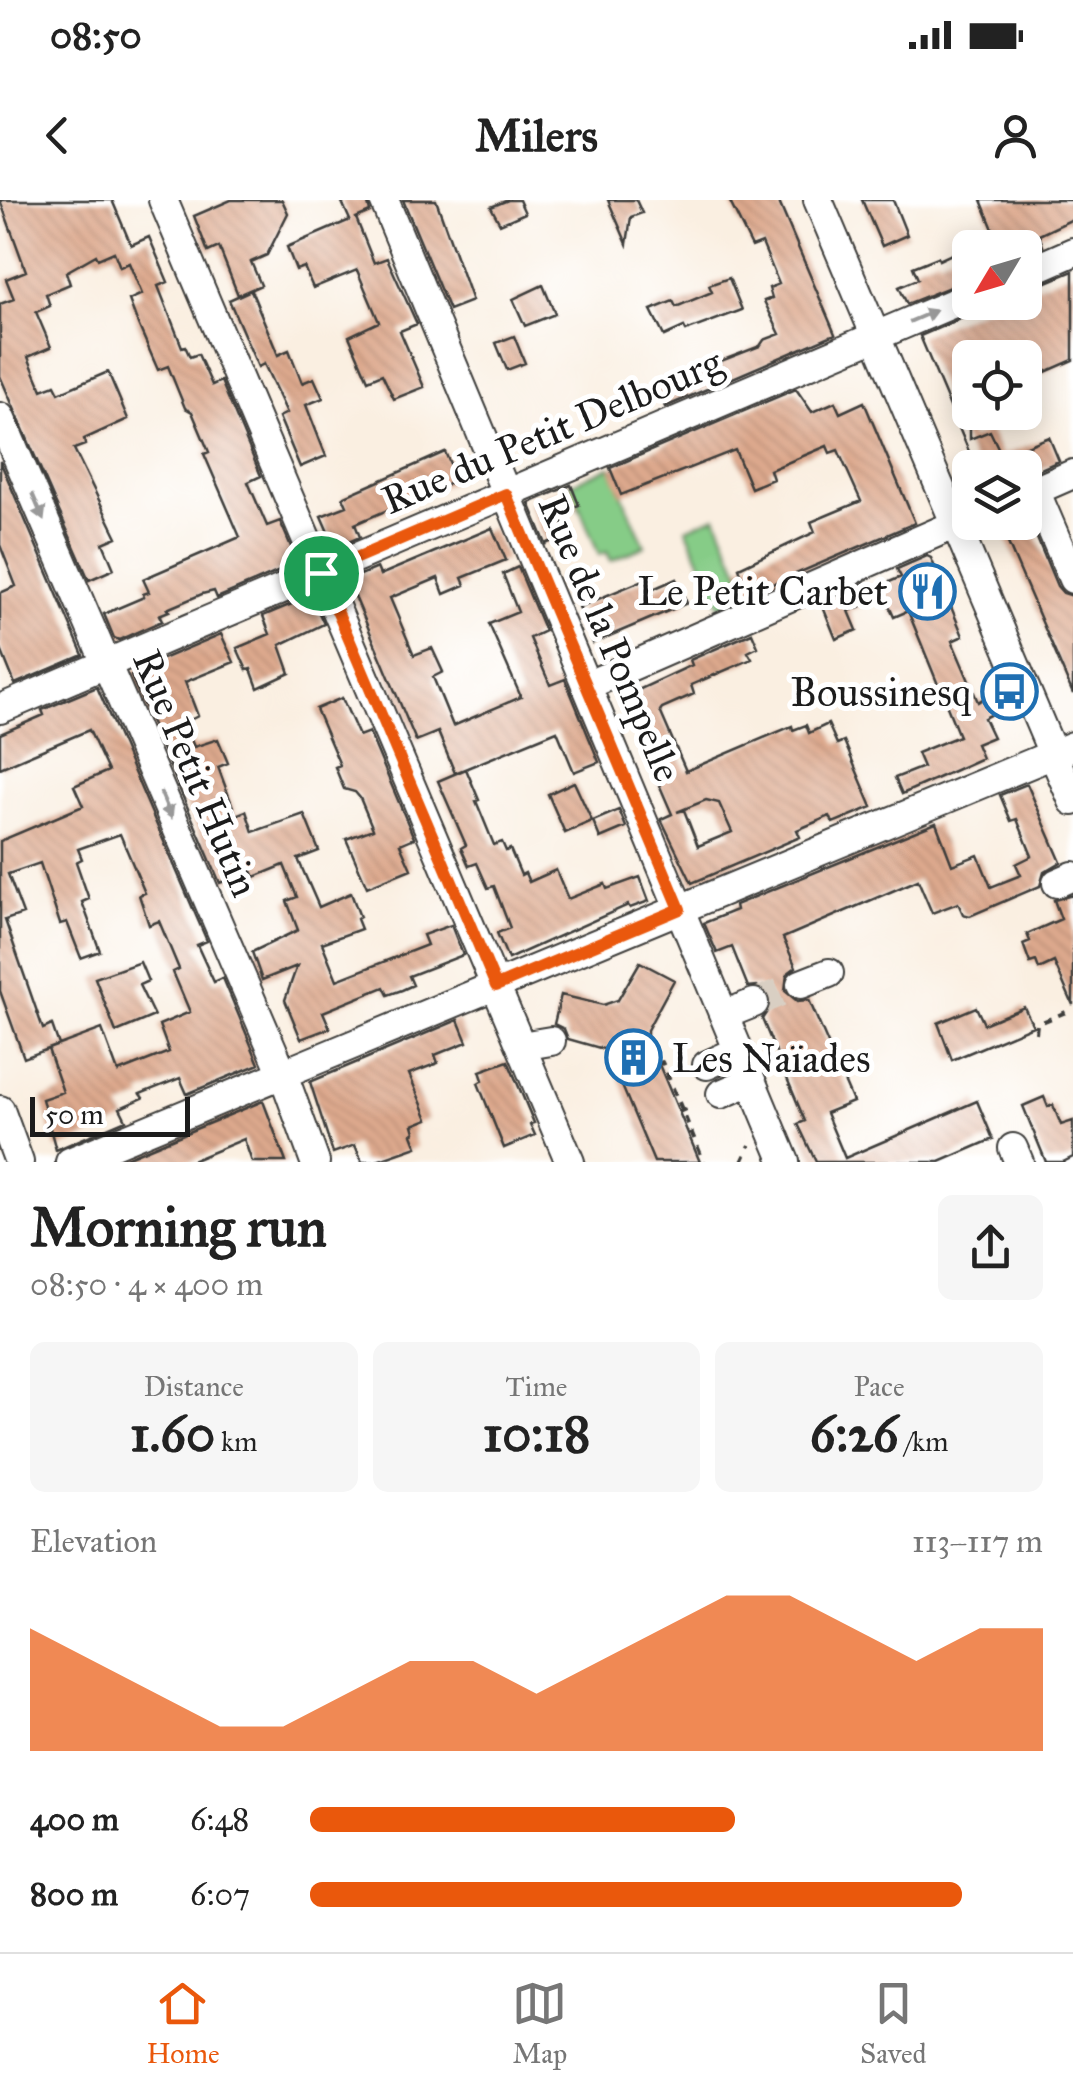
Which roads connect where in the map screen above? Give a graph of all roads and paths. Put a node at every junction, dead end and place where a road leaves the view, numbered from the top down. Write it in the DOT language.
graph roads {
  1 [pos="163,200"];
  2 [pos="384,200"];
  3 [pos="818,200"];
  4 [pos="1073,252"];
  5 [pos="1042,266"];
  6 [pos="952,304"];
  7 [pos="876,336"];
  8 [pos="0,417"];
  9 [pos="1073,474"];
  10 [pos="1042,488"];
  11 [pos="506,494"];
  12 [pos="952,498"];
  13 [pos="1042,517"];
  14 [pos="952,526"];
  15 [pos="971,540"];
  16 [pos="321,573"];
  17 [pos="1073,579"];
  18 [pos="105,664"];
  19 [pos="586,686"];
  20 [pos="0,709"];
  21 [pos="1063,750"];
  22 [pos="1073,801"];
  23 [pos="680,909"];
  24 [pos="829,972"];
  25 [pos="801,984"];
  26 [pos="496,986"];
  27 [pos="754,1002"];
  28 [pos="1071,1010"];
  29 [pos="724,1015"];
  30 [pos="1036,1033"];
  31 [pos="551,1041"];
  32 [pos="521,1046"];
  33 [pos="738,1051"];
  34 [pos="658,1064"];
  35 [pos="707,1065"];
  36 [pos="283,1074"];
  37 [pos="751,1081"];
  38 [pos="721,1094"];
  39 [pos="0,1110"];
  40 [pos="753,1137"];
  41 [pos="19,1162"];
  42 [pos="70,1162"];
  43 [pos="315,1162"];
  44 [pos="570,1162"];
  45 [pos="704,1162"];
  46 [pos="742,1162"];
  47 [pos="785,1162"];
  1 -- 16 [label="street"];
  2 -- 11 [label="street, Rue de la Pompelle"];
  3 -- 7 [label="street"];
  4 -- 5 [label="street"];
  7 -- 6 [label="street, Rue du Petit Delbourg, one-way"];
  7 -- 11 [label="street, Rue du Petit Delbourg"];
  7 -- 12 [label="street"];
  8 -- 18 [label="street, Rue Petit Hutin, one-way"];
  9 -- 10 [label="street"];
  11 -- 16 [label="street, Rue du Petit Delbourg"];
  11 -- 19 [label="street, Rue de la Pompelle"];
  13 -- 17 [label="street"];
  14 -- 19 [label="street"];
  15 -- 21 [label="street"];
  16 -- 18 [label="street, Rue du Petit Delbourg"];
  16 -- 26 [label="street"];
  18 -- 20 [label="street, Rue du Petit Delbourg"];
  18 -- 36 [label="street, Rue Petit Hutin, one-way"];
  19 -- 23 [label="street, Rue de la Pompelle"];
  21 -- 22 [label="street"];
  21 -- 23 [label="street"];
  23 -- 26 [label="street"];
  23 -- 29 [label="street, Rue de la Pompelle"];
  24 -- 25 [label="street"];
  26 -- 32 [label="street"];
  26 -- 36 [label="street"];
  27 -- 29 [label="street"];
  28 -- 30 [label="path"];
  29 -- 33 [label="street, Rue de la Pompelle"];
  31 -- 32 [label="street"];
  32 -- 44 [label="street"];
  33 -- 35 [label="street"];
  33 -- 37 [label="street, Rue de la Pompelle"];
  34 -- 45 [label="path"];
  36 -- 42 [label="street"];
  36 -- 43 [label="street, Rue Petit Hutin"];
  37 -- 38 [label="street"];
  37 -- 47 [label="street, Rue de la Pompelle"];
  39 -- 41 [label="street"];
  40 -- 46 [label="path"];
}
